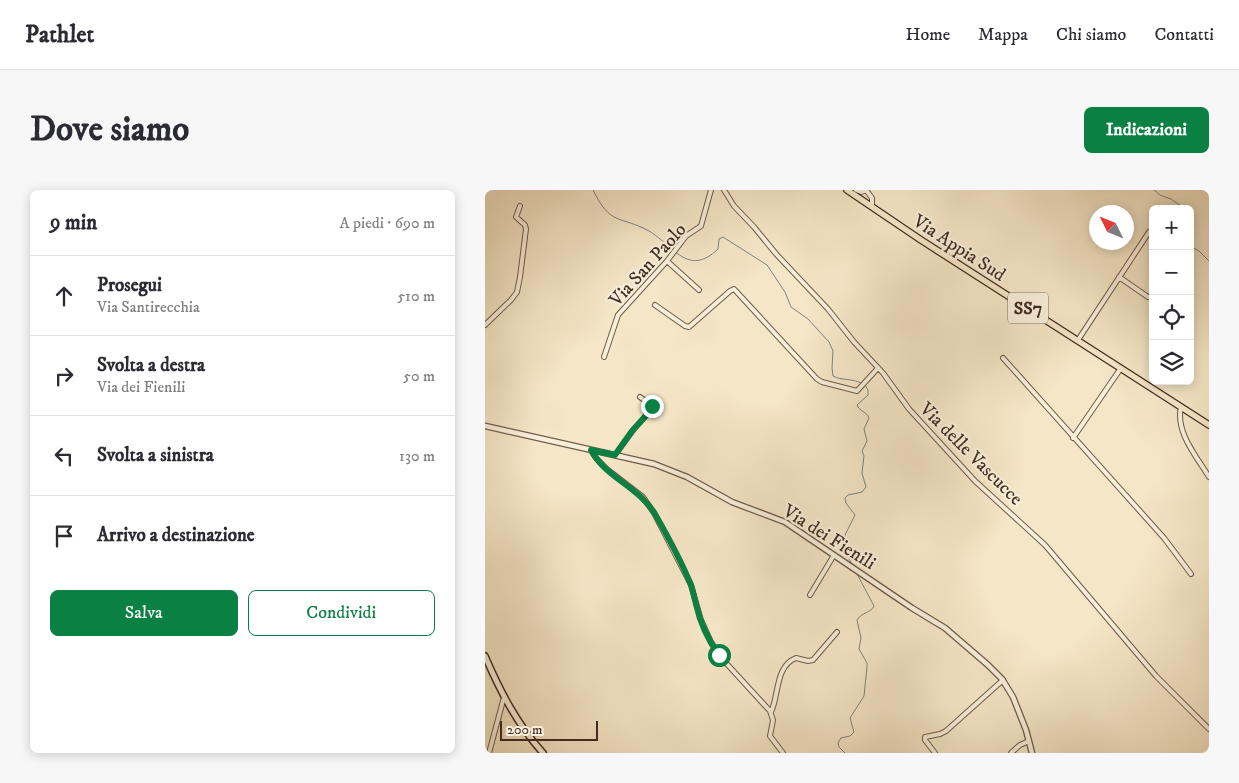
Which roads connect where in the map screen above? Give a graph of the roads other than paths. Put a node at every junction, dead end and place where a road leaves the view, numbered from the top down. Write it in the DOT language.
graph roads {
  1 [pos="711,190"];
  2 [pos="725,190"];
  3 [pos="847,190"];
  4 [pos="856,190"];
  5 [pos="866,190"];
  6 [pos="519,206"];
  7 [pos="871,206"];
  8 [pos="1149,232"];
  9 [pos="667,261"];
  10 [pos="1119,278"];
  11 [pos="699,290"];
  12 [pos="1148,297"];
  13 [pos="655,306"];
  14 [pos="485,325"];
  15 [pos="1078,340"];
  16 [pos="604,357"];
  17 [pos="1003,358"];
  18 [pos="878,368"];
  19 [pos="1121,368"];
  20 [pos="640,397"];
  21 [pos="1181,407"];
  22 [pos="1209,425"];
  23 [pos="485,426"];
  24 [pos="1073,438"];
  25 [pos="591,450"];
  26 [pos="615,455"];
  27 [pos="1209,477"];
  28 [pos="834,555"];
  29 [pos="1191,574"];
  30 [pos="810,595"];
  31 [pos="837,632"];
  32 [pos="485,656"];
  33 [pos="1003,680"];
  34 [pos="504,697"];
  35 [pos="771,712"];
  36 [pos="1209,729"];
  37 [pos="1029,741"];
  38 [pos="489,753"];
  39 [pos="543,753"];
  40 [pos="783,753"];
  41 [pos="935,753"];
  42 [pos="1011,753"];
  43 [pos="1032,753"];
  1 -- 9 [label="street, Via San Paolo"];
  2 -- 18 [label="street, Via delle Vascucce"];
  3 -- 7 [label="main road, Via Appia Sud / SS7"];
  4 -- 5 [label="street"];
  5 -- 7 [label="street"];
  6 -- 14 [label="street"];
  7 -- 15 [label="main road, Via Appia Sud / SS7"];
  8 -- 10 [label="street"];
  9 -- 11 [label="street"];
  9 -- 16 [label="street, Via San Paolo"];
  10 -- 12 [label="street"];
  10 -- 15 [label="street"];
  13 -- 18 [label="street"];
  15 -- 19 [label="main road, Via Appia Sud / SS7"];
  17 -- 24 [label="street"];
  18 -- 36 [label="street, Via delle Vascucce"];
  19 -- 21 [label="main road, Via Appia Sud / SS7"];
  19 -- 24 [label="street"];
  20 -- 26 [label="street"];
  21 -- 22 [label="main road, Via Appia Sud / SS7"];
  21 -- 27 [label="street"];
  23 -- 25 [label="street, Via dei Fienili"];
  24 -- 29 [label="street"];
  25 -- 26 [label="street, Via dei Fienili"];
  25 -- 35 [label="street"];
  26 -- 28 [label="street, Via dei Fienili"];
  28 -- 30 [label="street"];
  28 -- 33 [label="street, Via dei Fienili"];
  31 -- 35 [label="street"];
  32 -- 34 [label="main road"];
  33 -- 37 [label="street, Via dei Fienili"];
  33 -- 41 [label="street"];
  34 -- 38 [label="street"];
  34 -- 39 [label="main road"];
  35 -- 40 [label="street"];
  37 -- 42 [label="street"];
  37 -- 43 [label="street, Via dei Fienili"];
}
